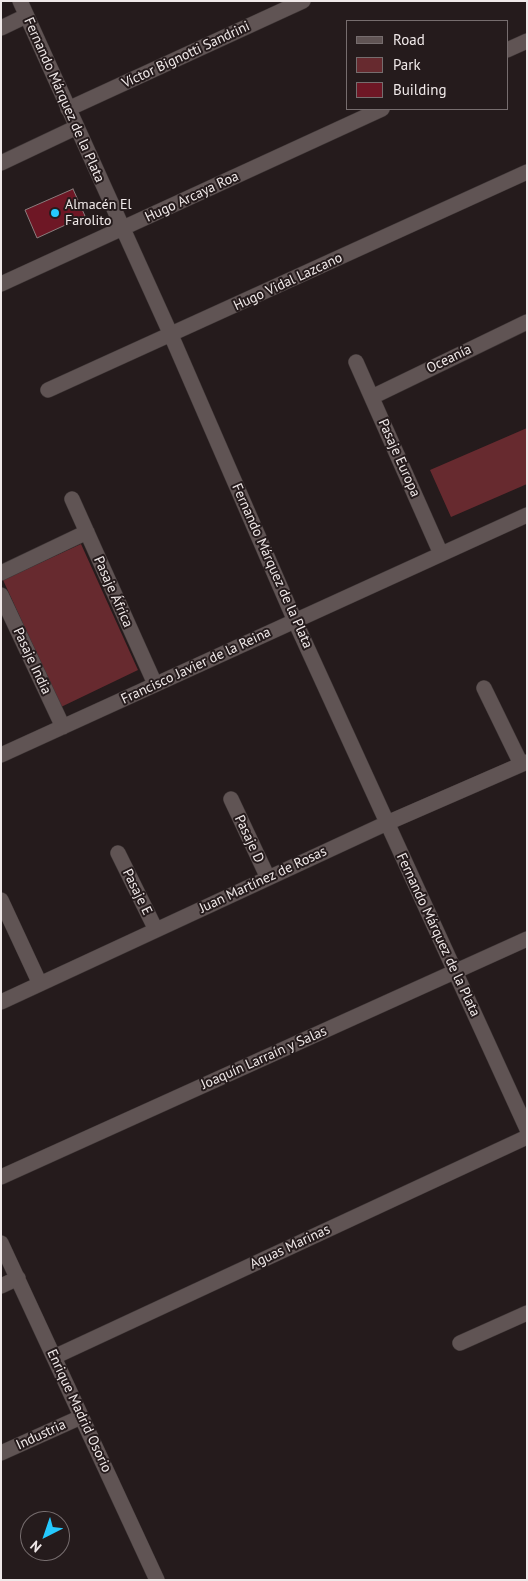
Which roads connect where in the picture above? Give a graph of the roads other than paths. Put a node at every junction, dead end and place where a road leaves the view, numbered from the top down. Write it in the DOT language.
graph roads {
  1 [pos="20,1"];
  2 [pos="303,1"];
  3 [pos="26,16"];
  4 [pos="1,28"];
  5 [pos="527,41"];
  6 [pos="508,50"];
  7 [pos="68,109"];
  8 [pos="380,110"];
  9 [pos="77,128"];
  10 [pos="1,163"];
  11 [pos="527,172"];
  12 [pos="123,230"];
  13 [pos="1,284"];
  14 [pos="527,322"];
  15 [pos="171,335"];
  16 [pos="356,362"];
  17 [pos="48,390"];
  18 [pos="372,397"];
  19 [pos="72,499"];
  20 [pos="527,514"];
  21 [pos="87,532"];
  22 [pos="441,554"];
  23 [pos="1,573"];
  24 [pos="1,595"];
  25 [pos="295,620"];
  26 [pos="155,684"];
  27 [pos="484,688"];
  28 [pos="63,727"];
  29 [pos="1,755"];
  30 [pos="524,763"];
  31 [pos="231,799"];
  32 [pos="387,822"];
  33 [pos="118,853"];
  34 [pos="268,878"];
  35 [pos="1,900"];
  36 [pos="156,930"];
  37 [pos="527,939"];
  38 [pos="455,971"];
  39 [pos="40,984"];
  40 [pos="1,1002"];
  41 [pos="527,1129"];
  42 [pos="527,1137"];
  43 [pos="1,1177"];
  44 [pos="1,1243"];
  45 [pos="18,1278"];
  46 [pos="1,1286"];
  47 [pos="527,1313"];
  48 [pos="460,1343"];
  49 [pos="54,1357"];
  50 [pos="81,1417"];
  51 [pos="1,1454"];
  52 [pos="157,1580"];
  1 -- 3 [label="street, Fernando Márquez de la Plata"];
  2 -- 7 [label="street, Víctor Bignotti Sandrini"];
  3 -- 4 [label="street"];
  3 -- 7 [label="street, Fernando Márquez de la Plata"];
  5 -- 6 [label="street"];
  7 -- 9 [label="street, Fernando Márquez de la Plata"];
  8 -- 12 [label="street, Hugo Arcaya Roa"];
  9 -- 10 [label="street"];
  9 -- 12 [label="street, Fernando Márquez de la Plata"];
  11 -- 15 [label="street, Hugo Vidal Lazcano"];
  12 -- 13 [label="street, Hugo Arcaya Roa"];
  12 -- 15 [label="street, Fernando Márquez de la Plata"];
  14 -- 18 [label="street, Oceanía"];
  15 -- 17 [label="street, Hugo Vidal Lazcano"];
  15 -- 25 [label="street, Fernando Márquez de la Plata"];
  16 -- 18 [label="street, Pasaje Europa"];
  18 -- 22 [label="street, Pasaje Europa"];
  19 -- 21 [label="street, Pasaje África"];
  20 -- 22 [label="street, Francisco Javier de la Reina"];
  21 -- 23 [label="street"];
  21 -- 26 [label="street, Pasaje África"];
  22 -- 25 [label="street, Francisco Javier de la Reina"];
  24 -- 28 [label="street, Pasaje India"];
  25 -- 26 [label="street, Francisco Javier de la Reina"];
  25 -- 32 [label="street, Fernando Márquez de la Plata"];
  26 -- 28 [label="street, Francisco Javier de la Reina"];
  27 -- 30 [label="street"];
  28 -- 29 [label="street, Francisco Javier de la Reina"];
  30 -- 32 [label="street, Juan Martínez de Rosas"];
  31 -- 34 [label="street, Pasaje D"];
  32 -- 34 [label="street, Juan Martínez de Rosas"];
  32 -- 38 [label="street, Fernando Márquez de la Plata"];
  33 -- 36 [label="street, Pasaje E"];
  34 -- 36 [label="street, Juan Martínez de Rosas"];
  35 -- 39 [label="street"];
  36 -- 39 [label="street, Juan Martínez de Rosas"];
  37 -- 38 [label="street, Joaquín Larraín y Salas"];
  38 -- 41 [label="street, Fernando Márquez de la Plata"];
  38 -- 43 [label="street, Joaquín Larraín y Salas"];
  39 -- 40 [label="street, Juan Martínez de Rosas"];
  42 -- 49 [label="street, Aguas Marinas"];
  44 -- 45 [label="street, Enrique Madrid Osorio"];
  45 -- 46 [label="street"];
  45 -- 49 [label="street, Enrique Madrid Osorio"];
  47 -- 48 [label="street"];
  49 -- 50 [label="street, Enrique Madrid Osorio"];
  50 -- 51 [label="street, Industria"];
  50 -- 52 [label="street, Enrique Madrid Osorio"];
}
